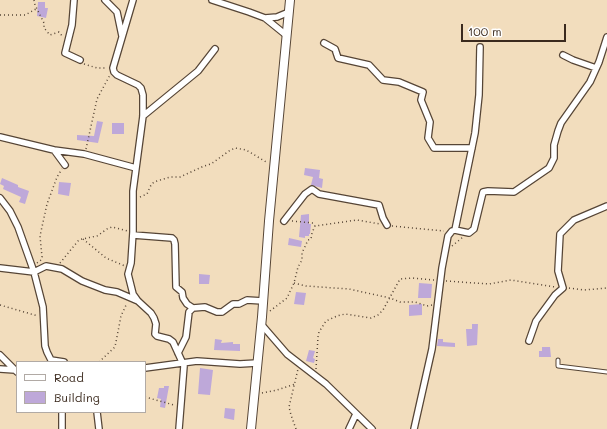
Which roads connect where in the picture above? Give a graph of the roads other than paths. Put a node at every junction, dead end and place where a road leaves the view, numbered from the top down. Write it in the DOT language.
graph roads {
  1 [pos="74,0"];
  2 [pos="105,0"];
  3 [pos="133,0"];
  4 [pos="212,0"];
  5 [pos="290,0"];
  6 [pos="289,12"];
  7 [pos="265,18"];
  8 [pos="286,35"];
  9 [pos="607,37"];
  10 [pos="122,38"];
  11 [pos="324,43"];
  12 [pos="480,47"];
  13 [pos="215,49"];
  14 [pos="564,55"];
  15 [pos="80,60"];
  16 [pos="596,68"];
  17 [pos="143,116"];
  18 [pos="0,137"];
  19 [pos="472,148"];
  20 [pos="54,150"];
  21 [pos="65,165"];
  22 [pos="136,168"];
  23 [pos="0,198"];
  24 [pos="607,206"];
  25 [pos="284,221"];
  26 [pos="387,225"];
  27 [pos="454,231"];
  28 [pos="133,233"];
  29 [pos="0,268"];
  30 [pos="34,272"];
  31 [pos="263,301"];
  32 [pos="138,302"];
  33 [pos="192,308"];
  34 [pos="261,321"];
  35 [pos="529,341"];
  36 [pos="178,353"];
  37 [pos="0,355"];
  38 [pos="558,360"];
  39 [pos="52,361"];
  40 [pos="183,363"];
  41 [pos="257,364"];
  42 [pos="146,368"];
  43 [pos="0,369"];
  44 [pos="16,370"];
  45 [pos="607,372"];
  46 [pos="62,413"];
  47 [pos="97,413"];
  48 [pos="356,414"];
  49 [pos="62,429"];
  50 [pos="99,429"];
  51 [pos="179,429"];
  52 [pos="251,429"];
  53 [pos="349,429"];
  54 [pos="372,429"];
  55 [pos="414,429"];
  1 -- 15 [label="street"];
  2 -- 10 [label="street"];
  3 -- 10 [label="street"];
  4 -- 7 [label="street"];
  5 -- 6 [label="main road"];
  6 -- 7 [label="street"];
  6 -- 8 [label="main road"];
  7 -- 8 [label="street"];
  8 -- 31 [label="main road"];
  9 -- 16 [label="street"];
  10 -- 17 [label="street"];
  11 -- 19 [label="street"];
  12 -- 19 [label="street"];
  13 -- 17 [label="street"];
  14 -- 16 [label="street"];
  16 -- 27 [label="street"];
  17 -- 22 [label="street"];
  18 -- 20 [label="street"];
  19 -- 27 [label="street"];
  20 -- 21 [label="street"];
  20 -- 22 [label="street"];
  22 -- 28 [label="street"];
  23 -- 30 [label="street"];
  24 -- 35 [label="street"];
  25 -- 26 [label="street"];
  27 -- 55 [label="street"];
  28 -- 32 [label="street"];
  28 -- 33 [label="street"];
  29 -- 30 [label="street"];
  30 -- 32 [label="street"];
  30 -- 39 [label="street"];
  31 -- 33 [label="street"];
  31 -- 34 [label="main road"];
  32 -- 36 [label="street"];
  33 -- 36 [label="street"];
  34 -- 41 [label="main road"];
  34 -- 48 [label="street"];
  36 -- 40 [label="street"];
  37 -- 44 [label="street"];
  38 -- 45 [label="lane"];
  40 -- 41 [label="street"];
  40 -- 42 [label="street"];
  40 -- 51 [label="street"];
  41 -- 52 [label="main road"];
  43 -- 44 [label="street"];
  46 -- 49 [label="street"];
  47 -- 50 [label="street"];
  48 -- 53 [label="street"];
  48 -- 54 [label="street"];
}
